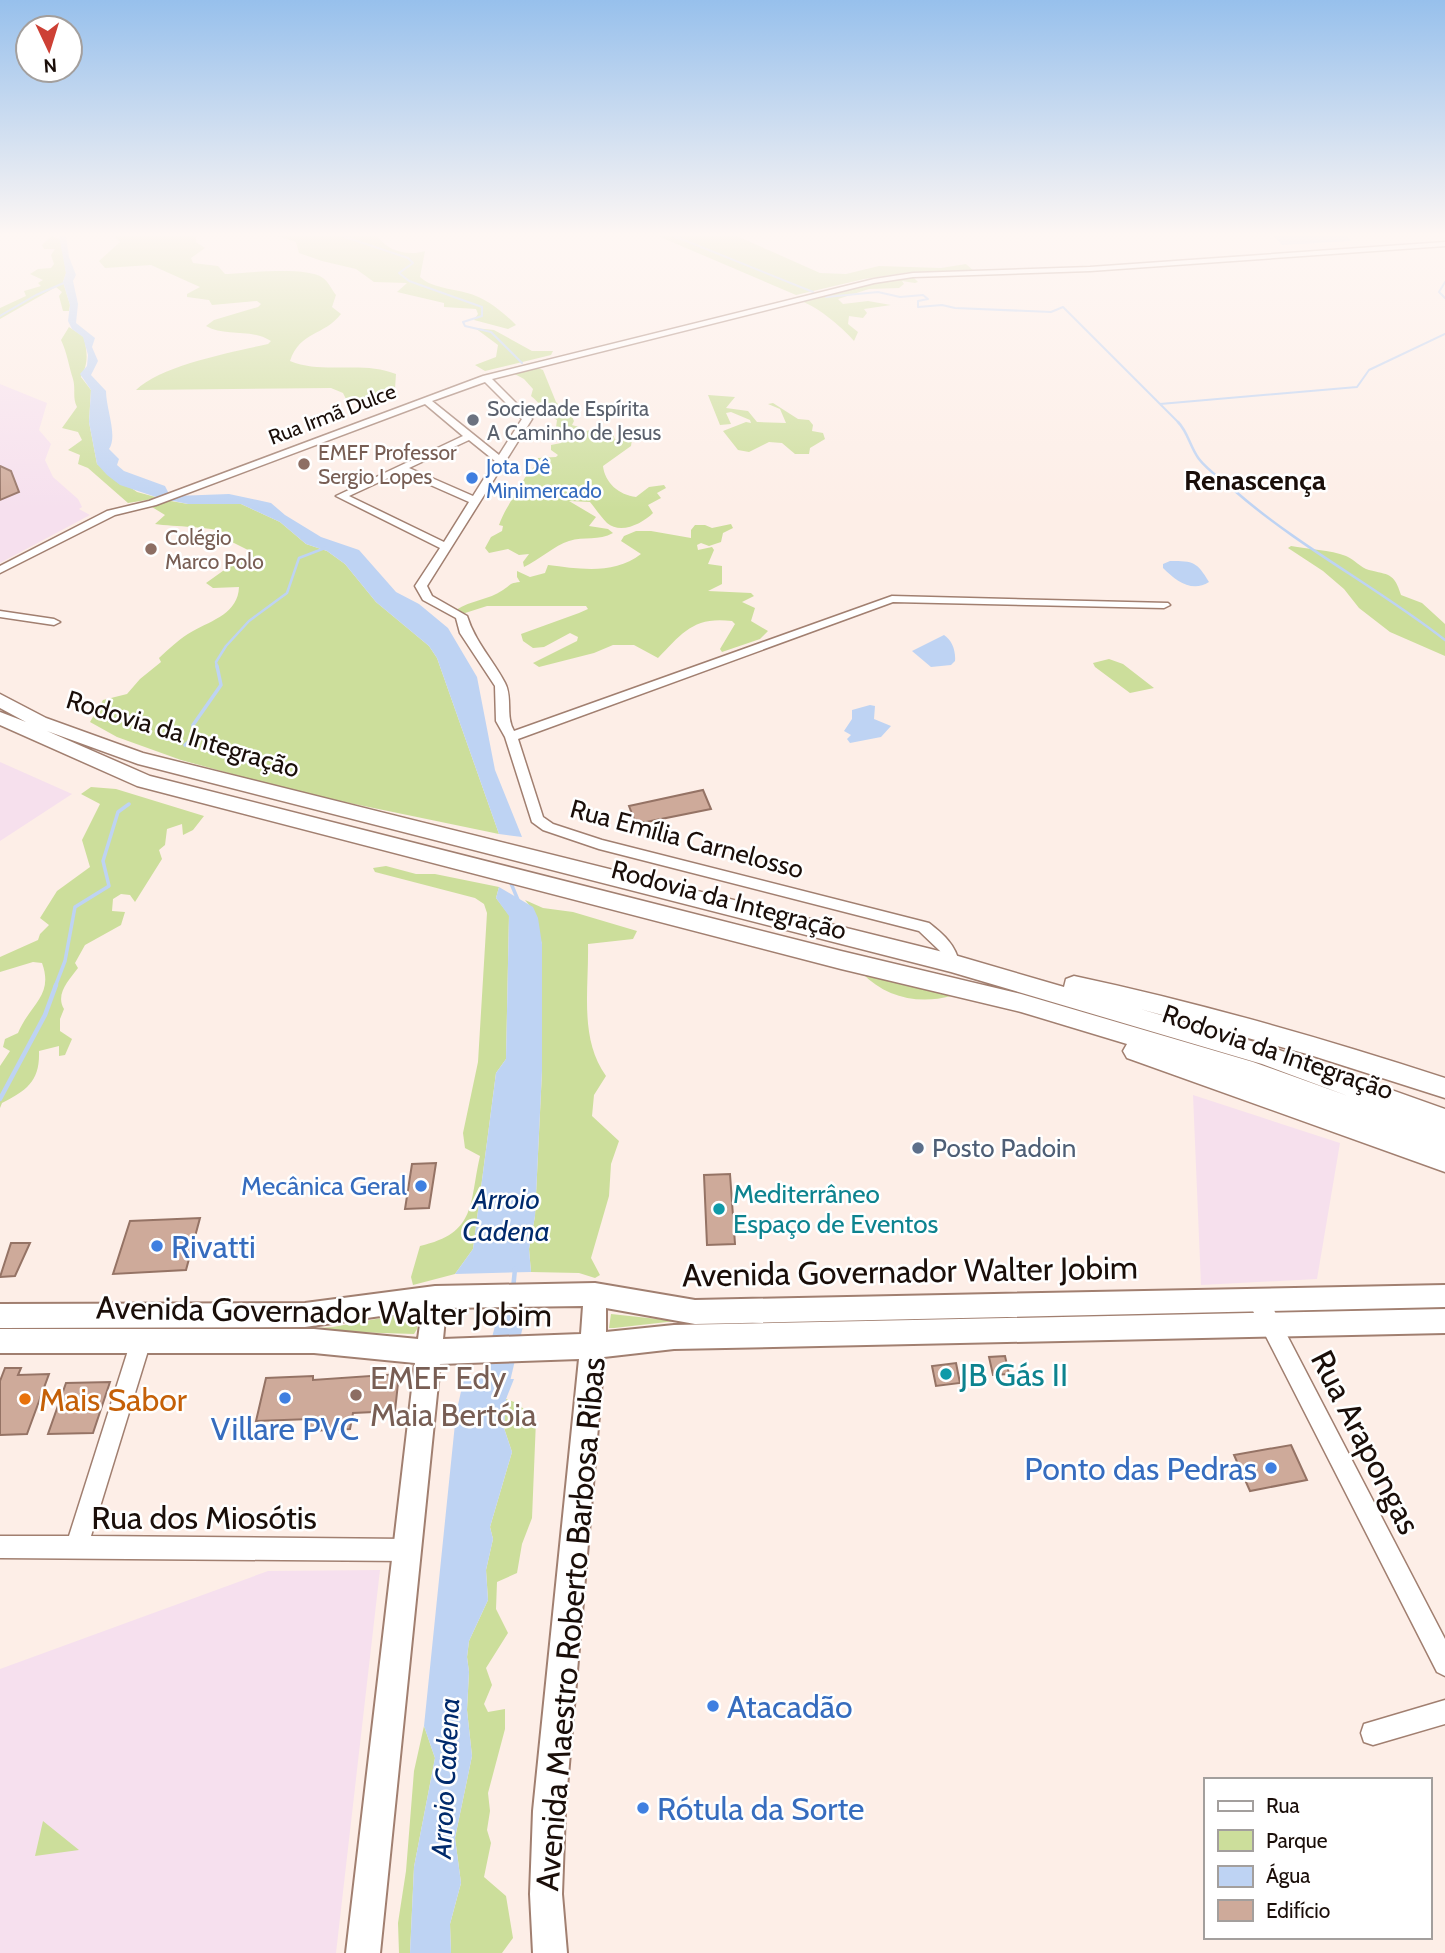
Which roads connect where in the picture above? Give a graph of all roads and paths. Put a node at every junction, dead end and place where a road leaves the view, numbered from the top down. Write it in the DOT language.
graph roads {
  1 [pos="687,327"];
  2 [pos="485,378"];
  3 [pos="425,400"];
  4 [pos="470,436"];
  5 [pos="501,461"];
  6 [pos="401,468"];
  7 [pos="476,501"];
  8 [pos="149,504"];
  9 [pos="92,522"];
  10 [pos="88,535"];
  11 [pos="446,547"];
  12 [pos="0,570"];
  13 [pos="0,582"];
  14 [pos="1164,605"];
  15 [pos="0,614"];
  16 [pos="54,622"];
  17 [pos="0,700"];
  18 [pos="0,718"];
  19 [pos="0,735"];
  20 [pos="511,737"];
  21 [pos="144,781"];
  22 [pos="447,848"];
  23 [pos="957,965"];
  24 [pos="1021,1003"];
  25 [pos="1445,1088"];
  26 [pos="1445,1120"];
  27 [pos="1445,1141"];
  28 [pos="1445,1161"];
  29 [pos="595,1294"];
  30 [pos="1445,1296"];
  31 [pos="445,1297"];
  32 [pos="1258,1300"];
  33 [pos="0,1316"];
  34 [pos="1445,1321"];
  35 [pos="1269,1324"];
  36 [pos="0,1341"];
  37 [pos="142,1341"];
  38 [pos="593,1346"];
  39 [pos="438,1352"];
  40 [pos="0,1547"];
  41 [pos="76,1548"];
  42 [pos="408,1550"];
  43 [pos="1445,1664"];
  44 [pos="1445,1712"];
  45 [pos="1373,1733"];
  46 [pos="363,1953"];
  47 [pos="550,1953"];
  1 -- 2 [label="street, Rua Irmã Dulce"];
  2 -- 3 [label="street, Rua Irmã Dulce"];
  2 -- 5 [label="street"];
  3 -- 4 [label="street"];
  3 -- 8 [label="street, Rua Irmã Dulce"];
  4 -- 5 [label="street"];
  4 -- 6 [label="street"];
  5 -- 7 [label="street"];
  6 -- 7 [label="street"];
  6 -- 11 [label="street"];
  7 -- 11 [label="street"];
  8 -- 9 [label="street, Rua Irmã Dulce"];
  8 -- 10 [label="street, Rua Irmã Dulce"];
  9 -- 10 [label="street"];
  9 -- 12 [label="street, Rua Irmã Dulce"];
  10 -- 13 [label="street, Rua Irmã Dulce"];
  11 -- 20 [label="street, Rua Emília Carnelosso"];
  14 -- 20 [label="street"];
  15 -- 16 [label="street"];
  17 -- 22 [label="highway, Rodovia da Integração"];
  18 -- 21 [label="highway, Rodovia da Integração"];
  19 -- 21 [label="highway"];
  20 -- 23 [label="street, Rua Emília Carnelosso"];
  21 -- 22 [label="highway, Rodovia da Integração"];
  22 -- 23 [label="highway, Rodovia da Integração"];
  22 -- 24 [label="highway, Rodovia da Integração"];
  23 -- 25 [label="highway"];
  23 -- 26 [label="highway, Rodovia da Integração"];
  24 -- 27 [label="highway, Rodovia da Integração"];
  24 -- 28 [label="highway"];
  29 -- 31 [label="main road, Avenida Governador Walter Jobim"];
  29 -- 32 [label="main road, Avenida Governador Walter Jobim"];
  29 -- 38 [label="main road, Avenida Maestro Roberto Barbosa Ribas"];
  30 -- 32 [label="main road, Avenida Governador Walter Jobim"];
  31 -- 33 [label="main road, Avenida Governador Walter Jobim"];
  31 -- 39 [label="main road"];
  32 -- 35 [label="street, Rua Arapongas"];
  34 -- 35 [label="main road, Avenida Governador Walter Jobim"];
  35 -- 38 [label="main road, Avenida Governador Walter Jobim"];
  35 -- 43 [label="street, Rua Arapongas"];
  36 -- 37 [label="main road, Avenida Governador Walter Jobim"];
  37 -- 39 [label="main road, Avenida Governador Walter Jobim"];
  37 -- 41 [label="street"];
  38 -- 39 [label="main road, Avenida Governador Walter Jobim"];
  38 -- 47 [label="main road, Avenida Maestro Roberto Barbosa Ribas"];
  39 -- 42 [label="main road"];
  40 -- 41 [label="street, Rua dos Miosótis"];
  41 -- 42 [label="street, Rua dos Miosótis"];
  42 -- 46 [label="main road"];
  44 -- 45 [label="street"];
}
